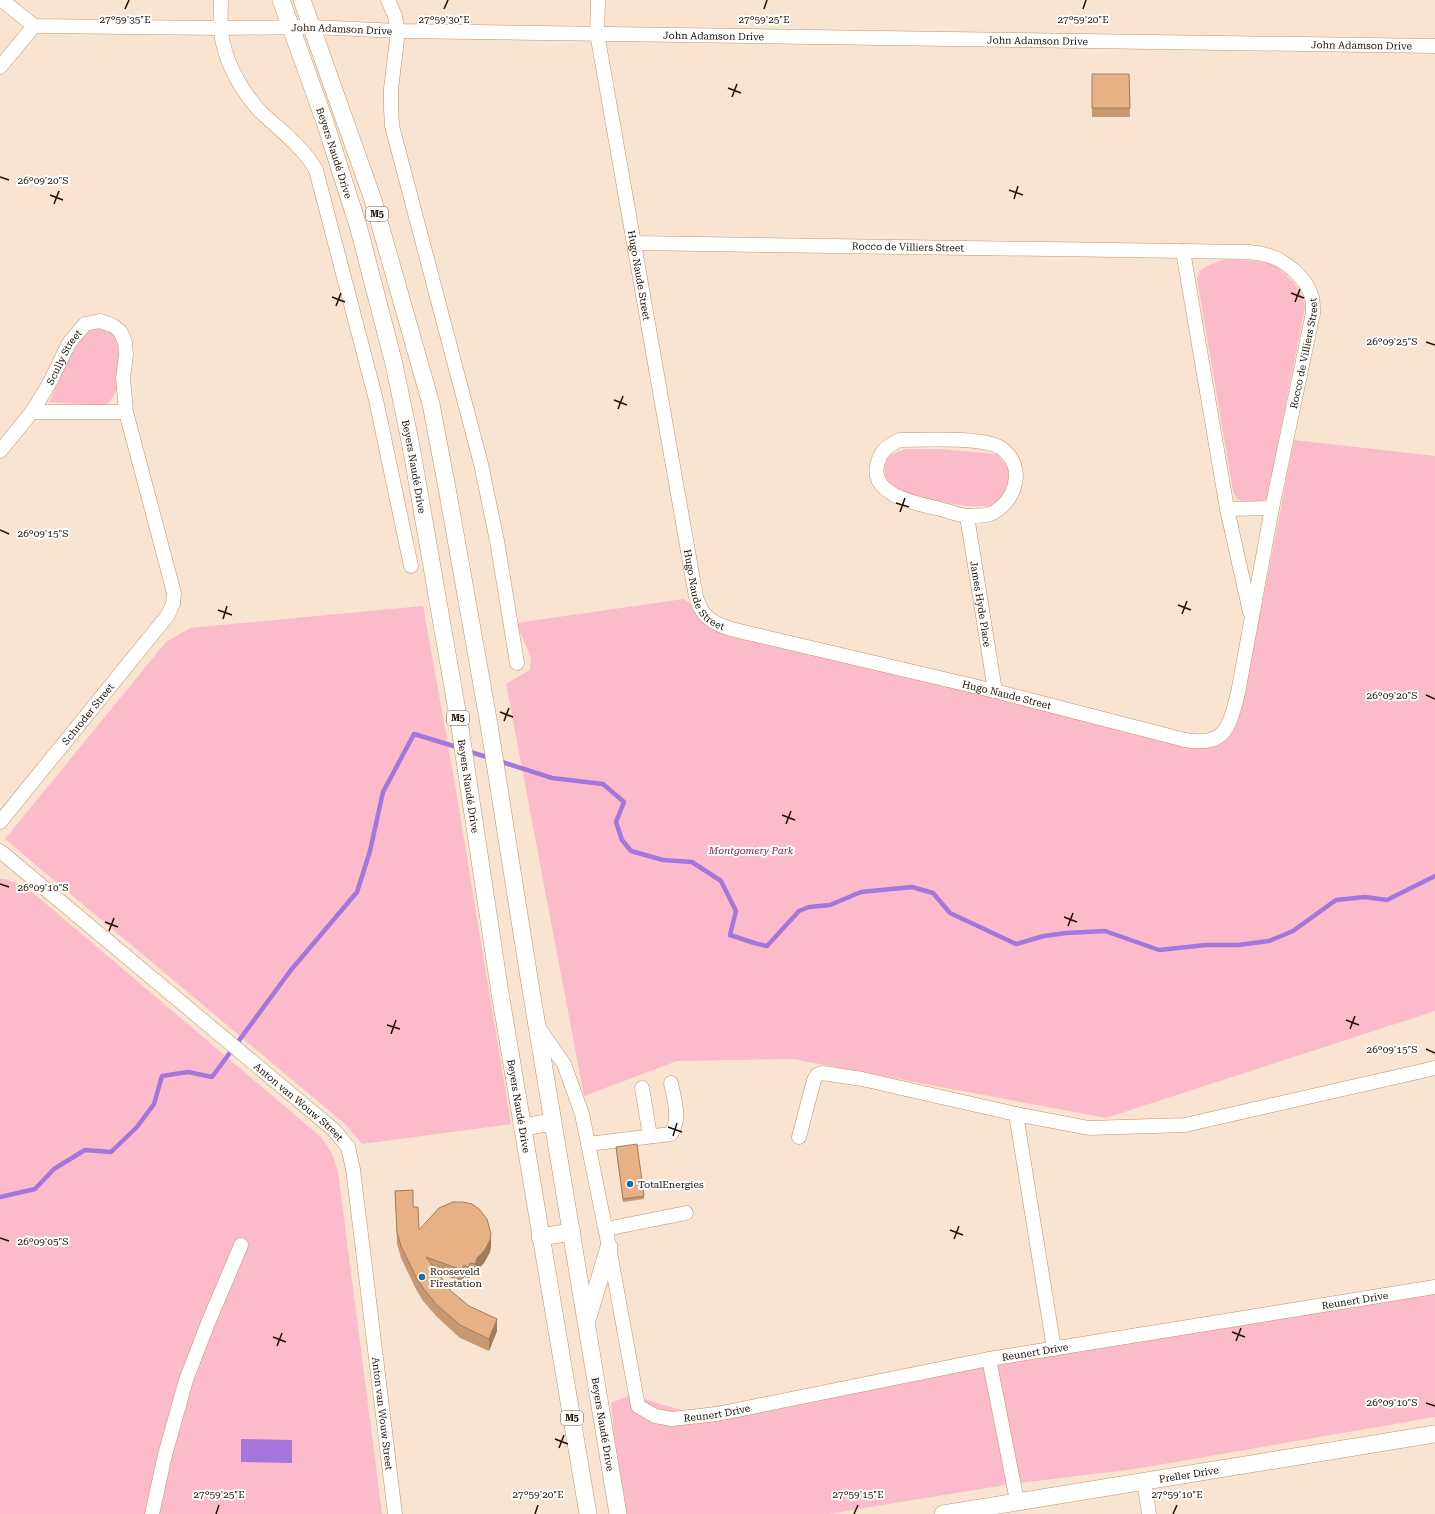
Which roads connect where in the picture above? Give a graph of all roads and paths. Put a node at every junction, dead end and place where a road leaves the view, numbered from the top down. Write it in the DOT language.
graph roads {
  1 [pos="2,0"];
  2 [pos="221,0"];
  3 [pos="281,0"];
  4 [pos="302,0"];
  5 [pos="388,0"];
  6 [pos="598,0"];
  7 [pos="34,26"];
  8 [pos="291,27"];
  9 [pos="312,27"];
  10 [pos="221,28"];
  11 [pos="398,31"];
  12 [pos="597,33"];
  13 [pos="1435,46"];
  14 [pos="0,67"];
  15 [pos="634,243"];
  16 [pos="1183,251"];
  17 [pos="32,412"];
  18 [pos="126,412"];
  19 [pos="0,451"];
  20 [pos="1272,508"];
  21 [pos="1227,509"];
  22 [pos="967,516"];
  23 [pos="411,566"];
  24 [pos="172,604"];
  25 [pos="1251,619"];
  26 [pos="517,663"];
  27 [pos="995,691"];
  28 [pos="1238,693"];
  29 [pos="0,822"];
  30 [pos="0,851"];
  31 [pos="538,1027"];
  32 [pos="1435,1068"];
  33 [pos="670,1083"];
  34 [pos="642,1088"];
  35 [pos="1016,1114"];
  36 [pos="553,1122"];
  37 [pos="523,1127"];
  38 [pos="650,1136"];
  39 [pos="799,1137"];
  40 [pos="588,1144"];
  41 [pos="686,1213"];
  42 [pos="606,1229"];
  43 [pos="572,1232"];
  44 [pos="540,1237"];
  45 [pos="241,1245"];
  46 [pos="610,1247"];
  47 [pos="1435,1288"];
  48 [pos="587,1321"];
  49 [pos="1054,1349"];
  50 [pos="989,1359"];
  51 [pos="638,1406"];
  52 [pos="1435,1434"];
  53 [pos="1144,1481"];
  54 [pos="1017,1501"];
  55 [pos="152,1514"];
  56 [pos="395,1514"];
  57 [pos="588,1514"];
  58 [pos="618,1514"];
  59 [pos="943,1514"];
  60 [pos="1149,1514"];
  1 -- 7 [label="street"];
  2 -- 10 [label="street"];
  3 -- 8 [label="main road, Beyers Naudé Drive / M5"];
  4 -- 9 [label="main road, Beyers Naudé Drive / M5"];
  5 -- 11 [label="street"];
  6 -- 12 [label="street, Hugo Naude Street"];
  7 -- 10 [label="street, John Adamson Drive"];
  7 -- 14 [label="street"];
  8 -- 9 [label="street, John Adamson Drive"];
  8 -- 10 [label="street, John Adamson Drive"];
  8 -- 37 [label="main road, Beyers Naudé Drive / M5"];
  9 -- 11 [label="street, John Adamson Drive"];
  9 -- 31 [label="main road, Beyers Naudé Drive / M5"];
  10 -- 23 [label="street"];
  11 -- 12 [label="street, John Adamson Drive"];
  11 -- 26 [label="street"];
  12 -- 13 [label="street, John Adamson Drive"];
  12 -- 15 [label="street, Hugo Naude Street"];
  15 -- 16 [label="street, Rocco de Villiers Street"];
  15 -- 27 [label="street, Hugo Naude Street"];
  16 -- 20 [label="street, Rocco de Villiers Street"];
  16 -- 21 [label="street, Rocco de Villiers Street"];
  17 -- 18 [label="street"];
  17 -- 18 [label="street, Scully Street"];
  17 -- 19 [label="street, Scully Street"];
  18 -- 24 [label="street, Scully Street"];
  20 -- 21 [label="street"];
  20 -- 25 [label="street, Rocco de Villiers Street"];
  21 -- 25 [label="street, Rocco de Villiers Street"];
  22 -- 22 [label="street"];
  22 -- 27 [label="street, James Hyde Place"];
  24 -- 29 [label="street, Schroder Street"];
  25 -- 28 [label="street, Rocco de Villiers Street"];
  27 -- 28 [label="street, Hugo Naude Street"];
  30 -- 56 [label="street, Anton van Wouw Street"];
  31 -- 36 [label="main road, Beyers Naudé Drive / M5"];
  31 -- 40 [label="street, Beyers Naudé Drive"];
  32 -- 35 [label="street"];
  33 -- 38 [label="street"];
  34 -- 38 [label="street"];
  35 -- 39 [label="street"];
  35 -- 49 [label="street"];
  36 -- 37 [label="main road"];
  36 -- 43 [label="main road, Beyers Naudé Drive / M5"];
  37 -- 44 [label="main road, Beyers Naudé Drive / M5"];
  38 -- 40 [label="street"];
  40 -- 42 [label="street, Beyers Naudé Drive"];
  41 -- 42 [label="street"];
  42 -- 46 [label="street, Beyers Naudé Drive"];
  43 -- 44 [label="main road"];
  43 -- 48 [label="main road, Beyers Naudé Drive / M5"];
  44 -- 57 [label="main road, Beyers Naudé Drive / M5"];
  45 -- 55 [label="street"];
  46 -- 48 [label="main road"];
  46 -- 51 [label="street, Beyers Naudé Drive"];
  47 -- 49 [label="street, Reunert Drive"];
  48 -- 58 [label="main road, Beyers Naudé Drive / M5"];
  49 -- 50 [label="street, Reunert Drive"];
  50 -- 51 [label="street, Reunert Drive"];
  50 -- 54 [label="street"];
  52 -- 53 [label="main road, Preller Drive"];
  53 -- 54 [label="main road, Preller Drive"];
  53 -- 60 [label="street"];
  54 -- 59 [label="main road, Preller Drive"];
}
